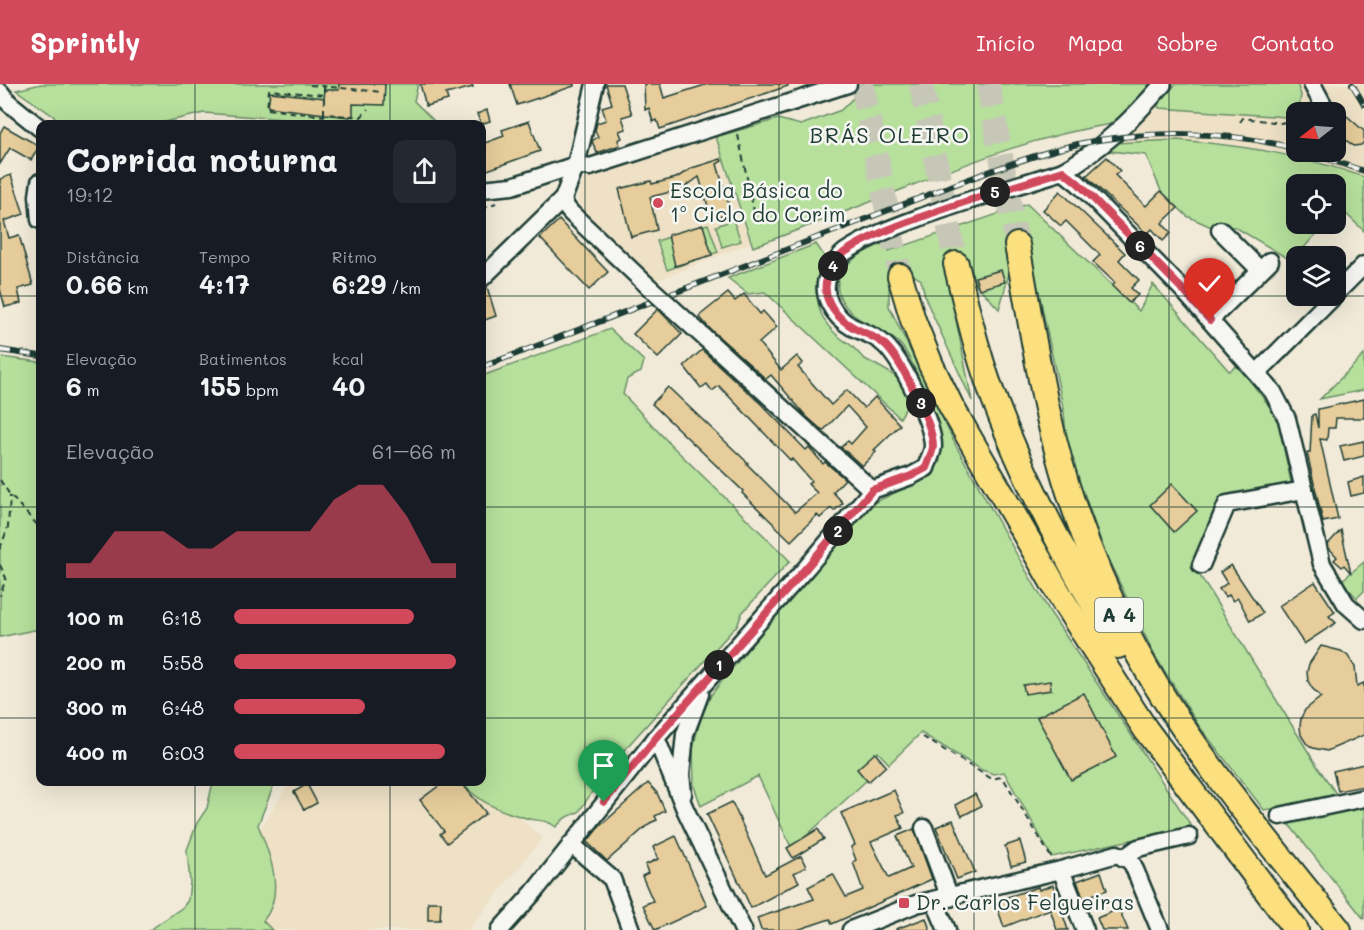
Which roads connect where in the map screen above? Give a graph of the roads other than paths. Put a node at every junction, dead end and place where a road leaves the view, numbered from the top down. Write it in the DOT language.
graph roads {
  1 [pos="596,84"];
  2 [pos="848,84"];
  3 [pos="1163,84"];
  4 [pos="1312,84"];
  5 [pos="0,92"];
  6 [pos="1322,102"];
  7 [pos="36,125"];
  8 [pos="576,165"];
  9 [pos="1063,171"];
  10 [pos="486,189"];
  11 [pos="563,199"];
  12 [pos="1220,230"];
  13 [pos="1017,245"];
  14 [pos="956,264"];
  15 [pos="1364,265"];
  16 [pos="486,275"];
  17 [pos="900,276"];
  18 [pos="1346,283"];
  19 [pos="1323,306"];
  20 [pos="1210,320"];
  21 [pos="1257,373"];
  22 [pos="1304,489"];
  23 [pos="872,490"];
  24 [pos="1201,565"];
  25 [pos="1364,620"];
  26 [pos="705,681"];
  27 [pos="656,738"];
  28 [pos="1364,798"];
  29 [pos="685,809"];
  30 [pos="1280,816"];
  31 [pos="924,828"];
  32 [pos="1189,836"];
  33 [pos="571,844"];
  34 [pos="1124,858"];
  35 [pos="1058,871"];
  36 [pos="942,899"];
  37 [pos="500,930"];
  38 [pos="631,930"];
  39 [pos="743,930"];
  40 [pos="851,930"];
  41 [pos="947,930"];
  42 [pos="1085,930"];
  43 [pos="1161,930"];
  44 [pos="1296,930"];
  45 [pos="1323,930"];
  46 [pos="1339,930"];
  1 -- 8 [label="street"];
  2 -- 8 [label="street"];
  3 -- 9 [label="street"];
  4 -- 6 [label="street"];
  5 -- 7 [label="street"];
  8 -- 10 [label="street"];
  8 -- 11 [label="street"];
  9 -- 20 [label="street"];
  9 -- 23 [label="street"];
  11 -- 16 [label="street"];
  11 -- 23 [label="street, bridge"];
  12 -- 20 [label="street"];
  13 -- 46 [label="highway, A 4"];
  14 -- 45 [label="highway, A 4"];
  15 -- 18 [label="street"];
  17 -- 44 [label="highway, A 4"];
  19 -- 21 [label="street"];
  20 -- 21 [label="street"];
  21 -- 22 [label="street"];
  22 -- 24 [label="street"];
  22 -- 25 [label="street"];
  23 -- 26 [label="street"];
  26 -- 27 [label="street"];
  26 -- 29 [label="street"];
  27 -- 29 [label="street"];
  27 -- 33 [label="street"];
  28 -- 30 [label="street"];
  29 -- 39 [label="street"];
  31 -- 36 [label="street"];
  32 -- 34 [label="street"];
  33 -- 37 [label="street"];
  33 -- 38 [label="street"];
  34 -- 35 [label="street"];
  34 -- 43 [label="street"];
  35 -- 36 [label="street"];
  35 -- 42 [label="street"];
  36 -- 40 [label="street"];
  36 -- 41 [label="street"];
}
